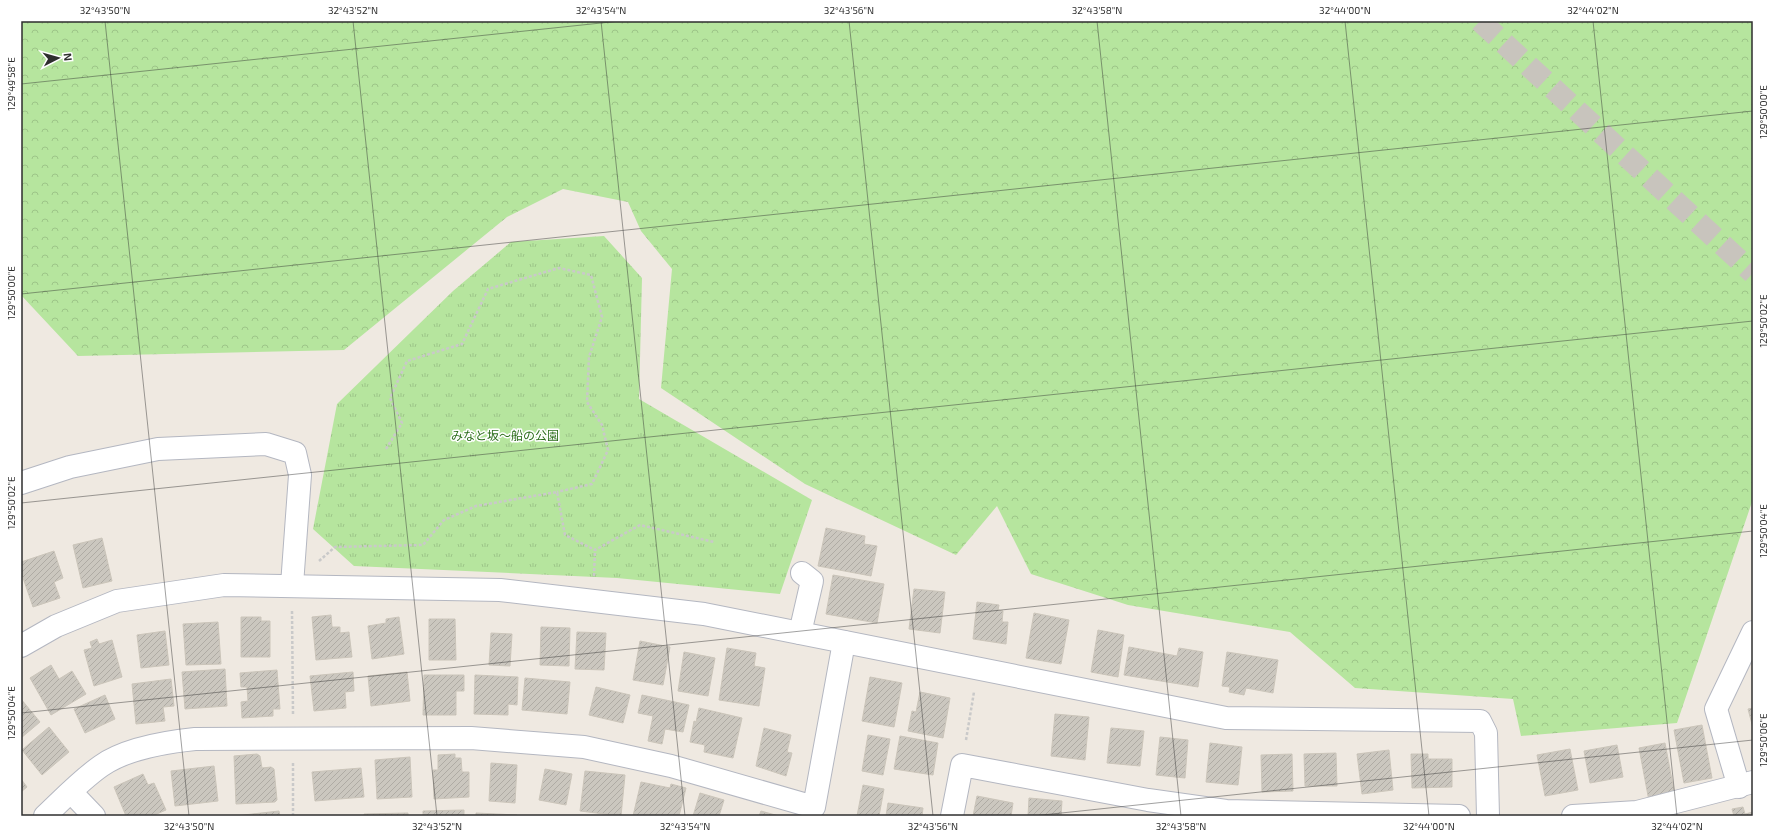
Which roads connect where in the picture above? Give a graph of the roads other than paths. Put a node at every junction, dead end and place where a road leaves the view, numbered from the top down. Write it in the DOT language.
graph roads {
  1 [pos="21,483"];
  2 [pos="802,573"];
  3 [pos="292,585"];
  4 [pos="1753,632"];
  5 [pos="800,633"];
  6 [pos="844,642"];
  7 [pos="21,646"];
  8 [pos="1746,785"];
  9 [pos="71,792"];
  10 [pos="1637,814"];
  11 [pos="1338,815"];
  12 [pos="45,816"];
  13 [pos="94,816"];
  14 [pos="952,816"];
  15 [pos="1458,816"];
  16 [pos="1488,816"];
  17 [pos="1573,816"];
  1 -- 3 [label="street"];
  2 -- 5 [label="street"];
  3 -- 5 [label="street"];
  3 -- 7 [label="street"];
  4 -- 8 [label="street"];
  5 -- 6 [label="street"];
  6 -- 9 [label="street"];
  6 -- 16 [label="street"];
  8 -- 10 [label="street"];
  9 -- 12 [label="street"];
  9 -- 13 [label="street"];
  10 -- 17 [label="street"];
  11 -- 14 [label="street"];
  11 -- 15 [label="street"];
}
